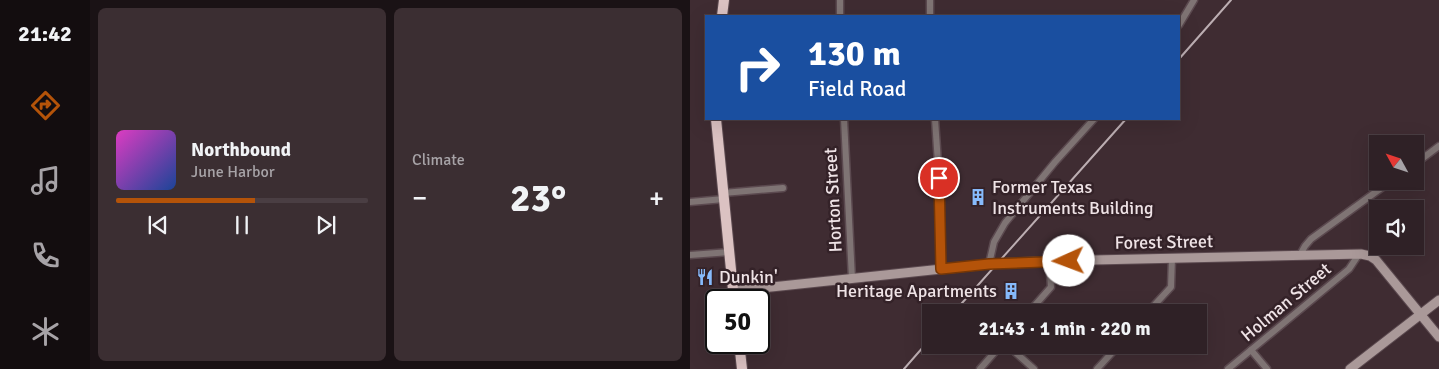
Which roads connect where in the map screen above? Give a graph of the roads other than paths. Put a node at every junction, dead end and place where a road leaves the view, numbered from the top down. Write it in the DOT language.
graph roads {
  1 [pos="724,0"];
  2 [pos="840,0"];
  3 [pos="930,0"];
  4 [pos="1194,0"];
  5 [pos="722,15"];
  6 [pos="840,15"];
  7 [pos="930,15"];
  8 [pos="1180,23"];
  9 [pos="716,120"];
  10 [pos="844,120"];
  11 [pos="935,120"];
  12 [pos="1093,120"];
  13 [pos="1439,146"];
  14 [pos="1424,157"];
  15 [pos="783,188"];
  16 [pos="1379,190"];
  17 [pos="724,196"];
  18 [pos="690,202"];
  19 [pos="730,252"];
  20 [pos="1359,254"];
  21 [pos="690,255"];
  22 [pos="1300,255"];
  23 [pos="1172,258"];
  24 [pos="1049,261"];
  25 [pos="989,264"];
  26 [pos="941,269"];
  27 [pos="852,279"];
  28 [pos="733,289"];
  29 [pos="770,291"];
  30 [pos="1439,300"];
  31 [pos="1036,304"];
  32 [pos="1155,304"];
  33 [pos="1421,314"];
  34 [pos="1439,337"];
  35 [pos="1251,350"];
  36 [pos="740,354"];
  37 [pos="993,354"];
  38 [pos="1017,354"];
  39 [pos="1111,354"];
  40 [pos="742,369"];
  41 [pos="980,369"];
  42 [pos="1034,369"];
  43 [pos="1097,369"];
  44 [pos="1228,369"];
  45 [pos="1267,369"];
  46 [pos="1350,369"];
  1 -- 5 [label="highway"];
  2 -- 6 [label="street"];
  3 -- 7 [label="street"];
  4 -- 8 [label="street"];
  9 -- 17 [label="highway"];
  10 -- 27 [label="street, Horton Street"];
  11 -- 26 [label="street"];
  12 -- 25 [label="street"];
  13 -- 14 [label="street"];
  15 -- 17 [label="street"];
  16 -- 22 [label="street"];
  17 -- 18 [label="street"];
  17 -- 19 [label="highway"];
  19 -- 21 [label="street"];
  19 -- 28 [label="highway"];
  20 -- 22 [label="main road, Forest Street"];
  20 -- 33 [label="main road, Forest Street"];
  20 -- 35 [label="street, Holman Street"];
  22 -- 23 [label="main road, Forest Street"];
  23 -- 24 [label="main road, Forest Street"];
  23 -- 32 [label="street"];
  24 -- 25 [label="main road, Forest Street"];
  24 -- 31 [label="street"];
  25 -- 26 [label="main road, Forest Street"];
  26 -- 27 [label="main road, Forest Street"];
  27 -- 29 [label="main road, Forest Street"];
  30 -- 33 [label="main road"];
  33 -- 34 [label="main road, Forest Street"];
  33 -- 46 [label="main road"];
  35 -- 44 [label="street, Holman Street"];
  35 -- 45 [label="street"];
  36 -- 40 [label="highway"];
  37 -- 41 [label="street"];
  38 -- 42 [label="street"];
  39 -- 43 [label="street"];
}
